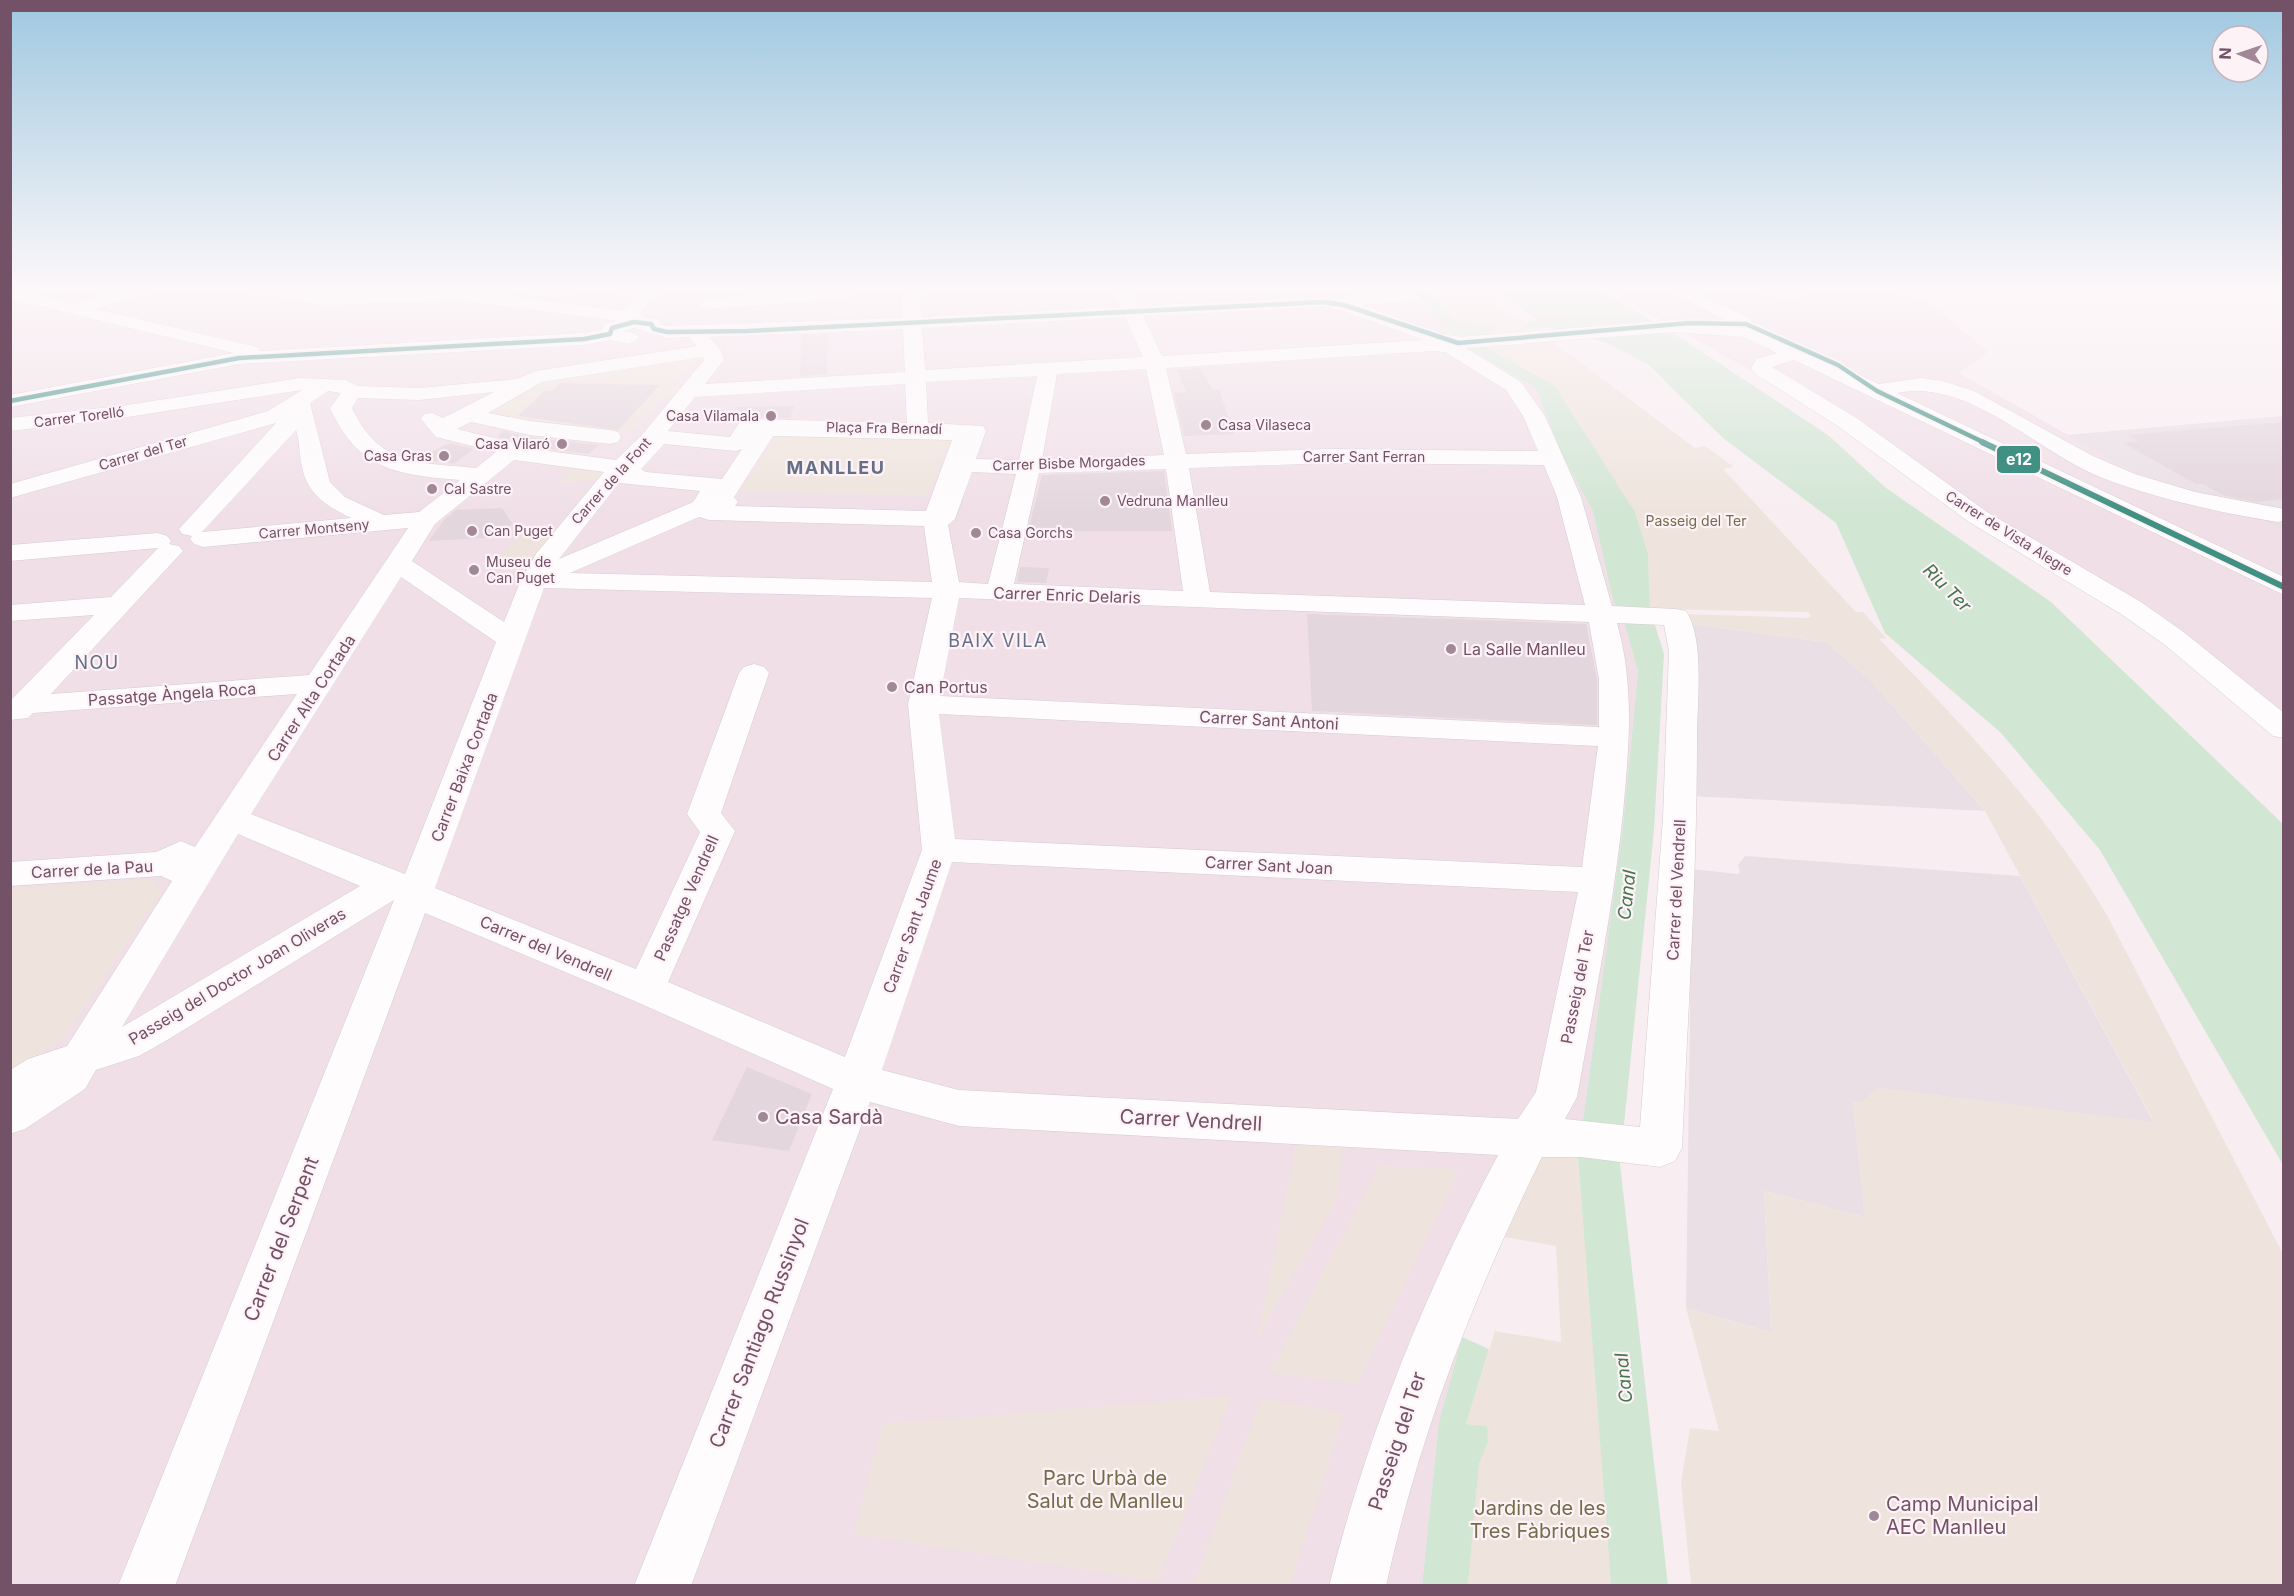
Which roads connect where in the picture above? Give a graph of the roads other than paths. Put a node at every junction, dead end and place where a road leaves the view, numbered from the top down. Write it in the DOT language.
graph roads {
  1 [pos="207,363"];
  2 [pos="304,363"];
  3 [pos="599,363"];
  4 [pos="711,363"];
  5 [pos="914,363"];
  6 [pos="1148,363"];
  7 [pos="1155,363"];
  8 [pos="1480,363"];
  9 [pos="1763,363"];
  10 [pos="1816,363"];
  11 [pos="1837,363"];
  12 [pos="1048,370"];
  13 [pos="915,378"];
  14 [pos="526,382"];
  15 [pos="326,384"];
  16 [pos="689,390"];
  17 [pos="1875,390"];
  18 [pos="352,392"];
  19 [pos="418,394"];
  20 [pos="10,401"];
  21 [pos="300,407"];
  22 [pos="469,415"];
  23 [pos="276,416"];
  24 [pos="10,425"];
  25 [pos="530,428"];
  26 [pos="918,431"];
  27 [pos="435,436"];
  28 [pos="610,437"];
  29 [pos="508,450"];
  30 [pos="1552,458"];
  31 [pos="1176,460"];
  32 [pos="390,462"];
  33 [pos="958,465"];
  34 [pos="1029,467"];
  35 [pos="622,468"];
  36 [pos="482,475"];
  37 [pos="10,491"];
  38 [pos="719,497"];
  39 [pos="937,513"];
  40 [pos="2277,515"];
  41 [pos="426,519"];
  42 [pos="380,523"];
  43 [pos="197,534"];
  44 [pos="164,546"];
  45 [pos="10,553"];
  46 [pos="398,563"];
  47 [pos="534,580"];
  48 [pos="2283,587"];
  49 [pos="947,590"];
  50 [pos="999,592"];
  51 [pos="1198,600"];
  52 [pos="119,605"];
  53 [pos="10,613"];
  54 [pos="1625,615"];
  55 [pos="513,640"];
  56 [pos="754,673"];
  57 [pos="321,683"];
  58 [pos="15,703"];
  59 [pos="923,704"];
  60 [pos="2283,729"];
  61 [pos="1615,737"];
  62 [pos="232,819"];
  63 [pos="939,850"];
  64 [pos="178,870"];
  65 [pos="10,874"];
  66 [pos="1598,879"];
  67 [pos="404,888"];
  68 [pos="646,989"];
  69 [pos="79,1061"];
  70 [pos="857,1081"];
  71 [pos="10,1092"];
  72 [pos="10,1116"];
  73 [pos="1529,1138"];
  74 [pos="146,1586"];
  75 [pos="662,1586"];
  76 [pos="1357,1586"];
  1 -- 20 [label="street"];
  2 -- 15 [label="street"];
  3 -- 14 [label="street"];
  4 -- 16 [label="street, Carrer de la Font"];
  5 -- 13 [label="street"];
  6 -- 12 [label="street"];
  7 -- 31 [label="street"];
  8 -- 30 [label="street, Passeig del Ter"];
  9 -- 60 [label="street, Carrer de Vista Alegre"];
  10 -- 17 [label="street"];
  11 -- 17 [label="street"];
  12 -- 13 [label="street"];
  12 -- 34 [label="street"];
  13 -- 16 [label="street"];
  13 -- 26 [label="street"];
  14 -- 19 [label="street"];
  14 -- 22 [label="street"];
  15 -- 18 [label="street"];
  15 -- 21 [label="street, Carrer del Ter"];
  15 -- 24 [label="street, Carrer Torelló"];
  16 -- 35 [label="street, Carrer de la Font"];
  17 -- 40 [label="street"];
  17 -- 48 [label="street"];
  18 -- 19 [label="street"];
  18 -- 32 [label="street"];
  19 -- 27 [label="street"];
  21 -- 23 [label="street, Carrer del Ter"];
  21 -- 42 [label="street"];
  22 -- 25 [label="street"];
  22 -- 27 [label="street"];
  23 -- 37 [label="street, Carrer del Ter"];
  23 -- 43 [label="street"];
  25 -- 28 [label="street"];
  25 -- 29 [label="street"];
  26 -- 33 [label="street, Plaça Fra Bernadí"];
  26 -- 38 [label="street"];
  26 -- 38 [label="street, Plaça Fra Bernadí"];
  27 -- 29 [label="street"];
  27 -- 32 [label="street"];
  27 -- 32 [label="street"];
  29 -- 35 [label="street"];
  29 -- 36 [label="street"];
  30 -- 31 [label="street, Carrer Sant Ferran"];
  30 -- 54 [label="street, Passeig del Ter"];
  31 -- 34 [label="street, Carrer Bisbe Morgades"];
  31 -- 51 [label="street"];
  32 -- 36 [label="street"];
  33 -- 34 [label="street, Carrer Bisbe Morgades"];
  33 -- 39 [label="street"];
  34 -- 50 [label="street"];
  35 -- 38 [label="street"];
  35 -- 47 [label="street, Carrer de la Font"];
  36 -- 41 [label="street"];
  38 -- 39 [label="street"];
  38 -- 47 [label="street"];
  39 -- 49 [label="street"];
  41 -- 42 [label="street, Carrer Montseny"];
  41 -- 46 [label="street, Carrer Alta Cortada"];
  42 -- 43 [label="street, Carrer Montseny"];
  43 -- 44 [label="street"];
  44 -- 45 [label="street"];
  44 -- 52 [label="street"];
  46 -- 55 [label="street"];
  46 -- 57 [label="street, Carrer Alta Cortada"];
  47 -- 49 [label="street, Carrer Enric Delaris"];
  47 -- 55 [label="street, Carrer de la Font"];
  49 -- 50 [label="street, Carrer Enric Delaris"];
  49 -- 59 [label="street, Carrer Sant Jaume"];
  50 -- 51 [label="street, Carrer Enric Delaris"];
  51 -- 54 [label="street, Carrer Enric Delaris"];
  52 -- 53 [label="street"];
  52 -- 58 [label="street"];
  54 -- 61 [label="street, Passeig del Ter"];
  54 -- 73 [label="street, Carrer del Vendrell"];
  55 -- 67 [label="street, Carrer Baixa Cortada"];
  56 -- 68 [label="street, Passatge Vendrell"];
  57 -- 58 [label="street, Passatge Àngela Roca"];
  57 -- 62 [label="street, Carrer Alta Cortada"];
  59 -- 61 [label="street, Carrer Sant Antoni"];
  59 -- 63 [label="street, Carrer Sant Jaume"];
  61 -- 66 [label="street, Passeig del Ter"];
  62 -- 64 [label="street, Carrer Alta Cortada"];
  62 -- 67 [label="street, Carrer del Vendrell"];
  63 -- 66 [label="street, Carrer Sant Joan"];
  63 -- 70 [label="street, Carrer Sant Jaume"];
  64 -- 65 [label="street, Carrer de la Pau"];
  64 -- 69 [label="street, Carrer Alta Cortada"];
  66 -- 73 [label="street, Passeig del Ter"];
  67 -- 68 [label="street, Carrer del Vendrell"];
  67 -- 69 [label="street, Passeig del Doctor Joan Oliveras"];
  67 -- 74 [label="street, Carrer del Serpent"];
  68 -- 70 [label="street, Carrer del Vendrell"];
  69 -- 71 [label="street, Passeig del Doctor Joan Oliveras"];
  69 -- 72 [label="street, Passeig del Doctor Joan Oliveras"];
  70 -- 73 [label="street, Carrer Vendrell"];
  70 -- 75 [label="street, Carrer Santiago Russinyol"];
  73 -- 76 [label="street, Passeig del Ter"];
}
